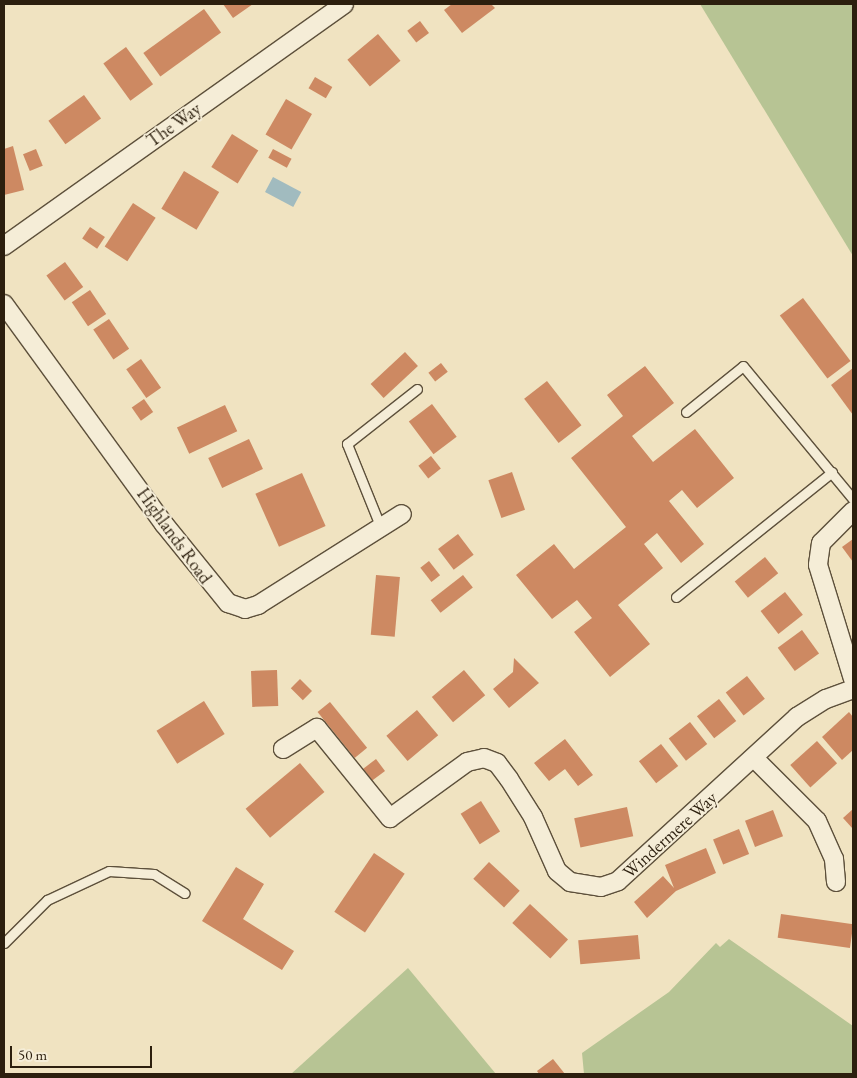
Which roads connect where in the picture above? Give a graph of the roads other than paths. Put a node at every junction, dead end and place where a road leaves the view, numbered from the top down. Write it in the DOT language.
graph roads {
  1 [pos="344,4"];
  2 [pos="4,246"];
  3 [pos="4,304"];
  4 [pos="417,389"];
  5 [pos="686,412"];
  6 [pos="832,472"];
  7 [pos="853,499"];
  8 [pos="853,511"];
  9 [pos="402,514"];
  10 [pos="381,528"];
  11 [pos="676,597"];
  12 [pos="853,680"];
  13 [pos="853,690"];
  14 [pos="283,748"];
  15 [pos="754,758"];
  16 [pos="836,882"];
  17 [pos="184,893"];
  18 [pos="4,943"];
  1 -- 2 [label="street, The Way"];
  3 -- 10 [label="street, Highlands Road"];
  4 -- 10 [label="lane"];
  5 -- 6 [label="lane"];
  6 -- 7 [label="lane"];
  6 -- 11 [label="lane"];
  8 -- 12 [label="street"];
  9 -- 10 [label="street, Highlands Road"];
  13 -- 15 [label="street, Windermere Way"];
  14 -- 15 [label="street, Windermere Way"];
  15 -- 16 [label="street"];
  17 -- 18 [label="lane"];
}
